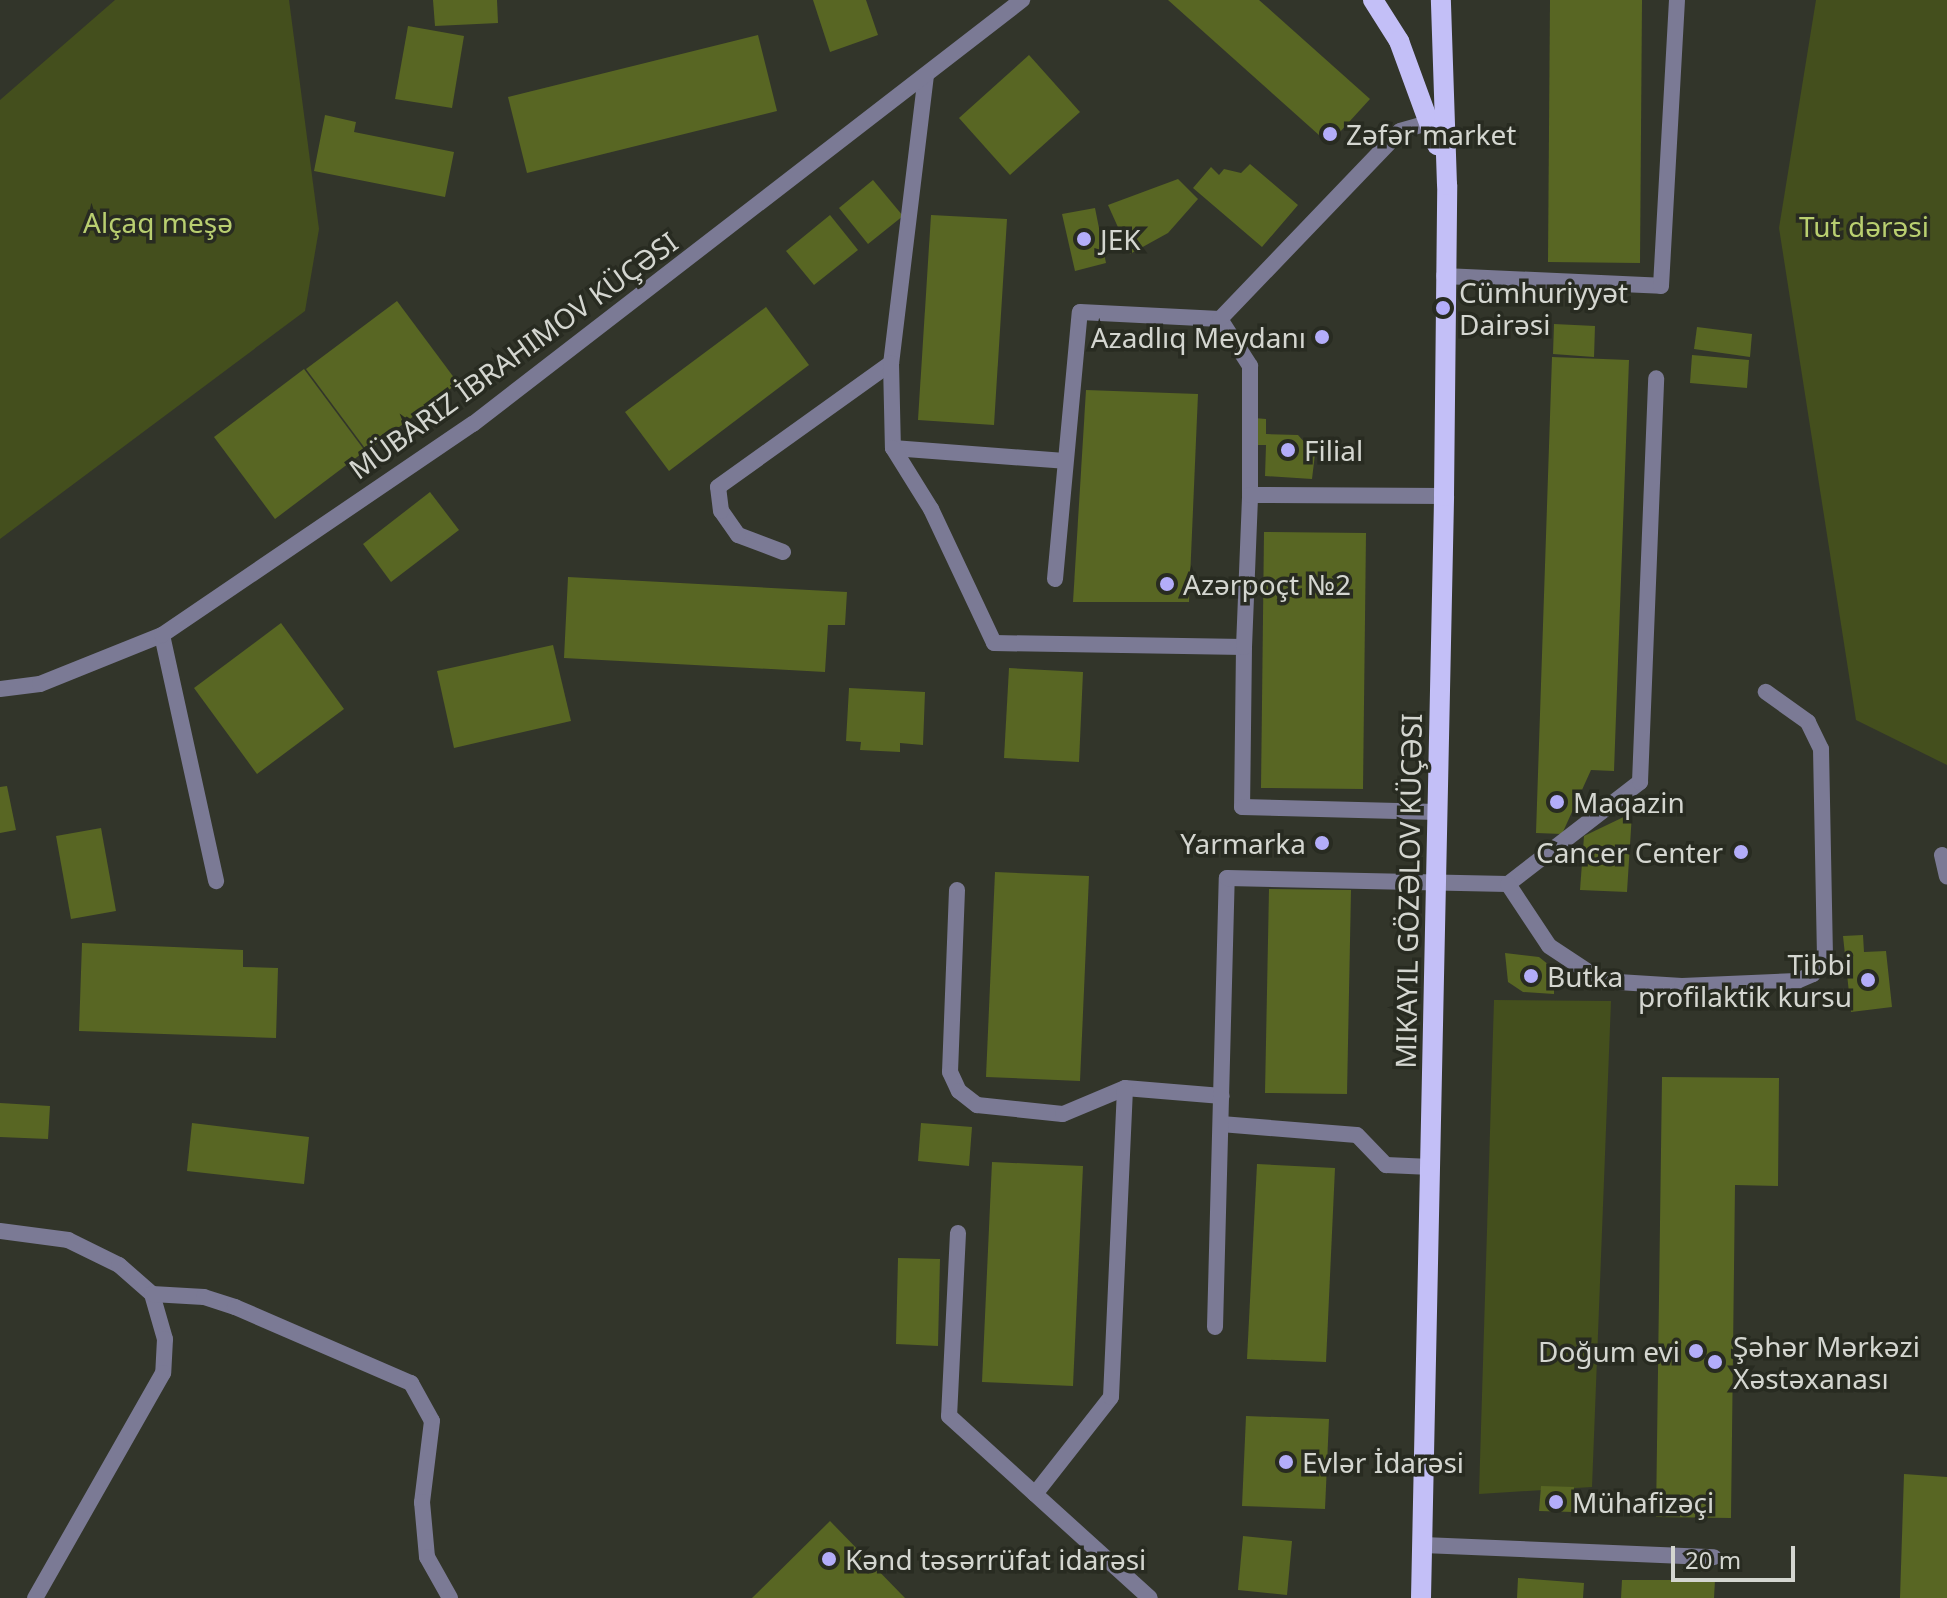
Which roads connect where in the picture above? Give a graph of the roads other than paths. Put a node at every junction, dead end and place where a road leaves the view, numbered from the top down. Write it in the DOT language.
graph roads {
  1 [pos="1022,0"];
  2 [pos="1373,0"];
  3 [pos="1441,0"];
  4 [pos="1677,0"];
  5 [pos="926,75"];
  6 [pos="1431,122"];
  7 [pos="1447,185"];
  8 [pos="1444,276"];
  9 [pos="1220,319"];
  10 [pos="891,363"];
  11 [pos="1656,378"];
  12 [pos="893,448"];
  13 [pos="1065,461"];
  14 [pos="1250,495"];
  15 [pos="1444,496"];
  16 [pos="783,552"];
  17 [pos="1055,579"];
  18 [pos="162,635"];
  19 [pos="1244,647"];
  20 [pos="0,689"];
  21 [pos="1766,692"];
  22 [pos="1437,812"];
  23 [pos="1942,855"];
  24 [pos="1947,876"];
  25 [pos="216,881"];
  26 [pos="1438,881"];
  27 [pos="1508,884"];
  28 [pos="957,890"];
  29 [pos="1125,1088"];
  30 [pos="1222,1096"];
  31 [pos="1221,1124"];
  32 [pos="1431,1167"];
  33 [pos="0,1231"];
  34 [pos="958,1233"];
  35 [pos="152,1294"];
  36 [pos="1215,1327"];
  37 [pos="1035,1494"];
  38 [pos="1423,1545"];
  39 [pos="1714,1557"];
  40 [pos="35,1598"];
  41 [pos="450,1598"];
  42 [pos="1150,1598"];
  43 [pos="1421,1598"];
  1 -- 5 [label="street, MÜBARIZ İBRAHIMOV KÜÇƏSI"];
  2 -- 6 [label="main road"];
  3 -- 7 [label="main road"];
  4 -- 8 [label="street"];
  5 -- 10 [label="street"];
  5 -- 18 [label="street, MÜBARIZ İBRAHIMOV KÜÇƏSI"];
  6 -- 7 [label="main road"];
  6 -- 9 [label="street"];
  7 -- 8 [label="main road"];
  8 -- 15 [label="main road"];
  9 -- 13 [label="street"];
  9 -- 14 [label="street"];
  10 -- 12 [label="street"];
  10 -- 16 [label="street"];
  11 -- 27 [label="street"];
  12 -- 13 [label="street"];
  12 -- 19 [label="street"];
  13 -- 17 [label="street"];
  14 -- 15 [label="street"];
  14 -- 19 [label="street"];
  15 -- 22 [label="main road"];
  18 -- 20 [label="street, MÜBARIZ İBRAHIMOV KÜÇƏSI"];
  18 -- 25 [label="street"];
  19 -- 22 [label="street"];
  21 -- 27 [label="street"];
  22 -- 26 [label="main road"];
  23 -- 24 [label="street"];
  26 -- 27 [label="street"];
  26 -- 30 [label="street"];
  26 -- 32 [label="main road"];
  28 -- 29 [label="street"];
  29 -- 30 [label="street"];
  29 -- 37 [label="street"];
  30 -- 31 [label="street"];
  31 -- 32 [label="street"];
  31 -- 36 [label="street"];
  32 -- 38 [label="main road"];
  33 -- 35 [label="street"];
  34 -- 37 [label="street"];
  35 -- 40 [label="street"];
  35 -- 41 [label="street"];
  37 -- 42 [label="street"];
  38 -- 39 [label="street"];
  38 -- 43 [label="main road"];
}
